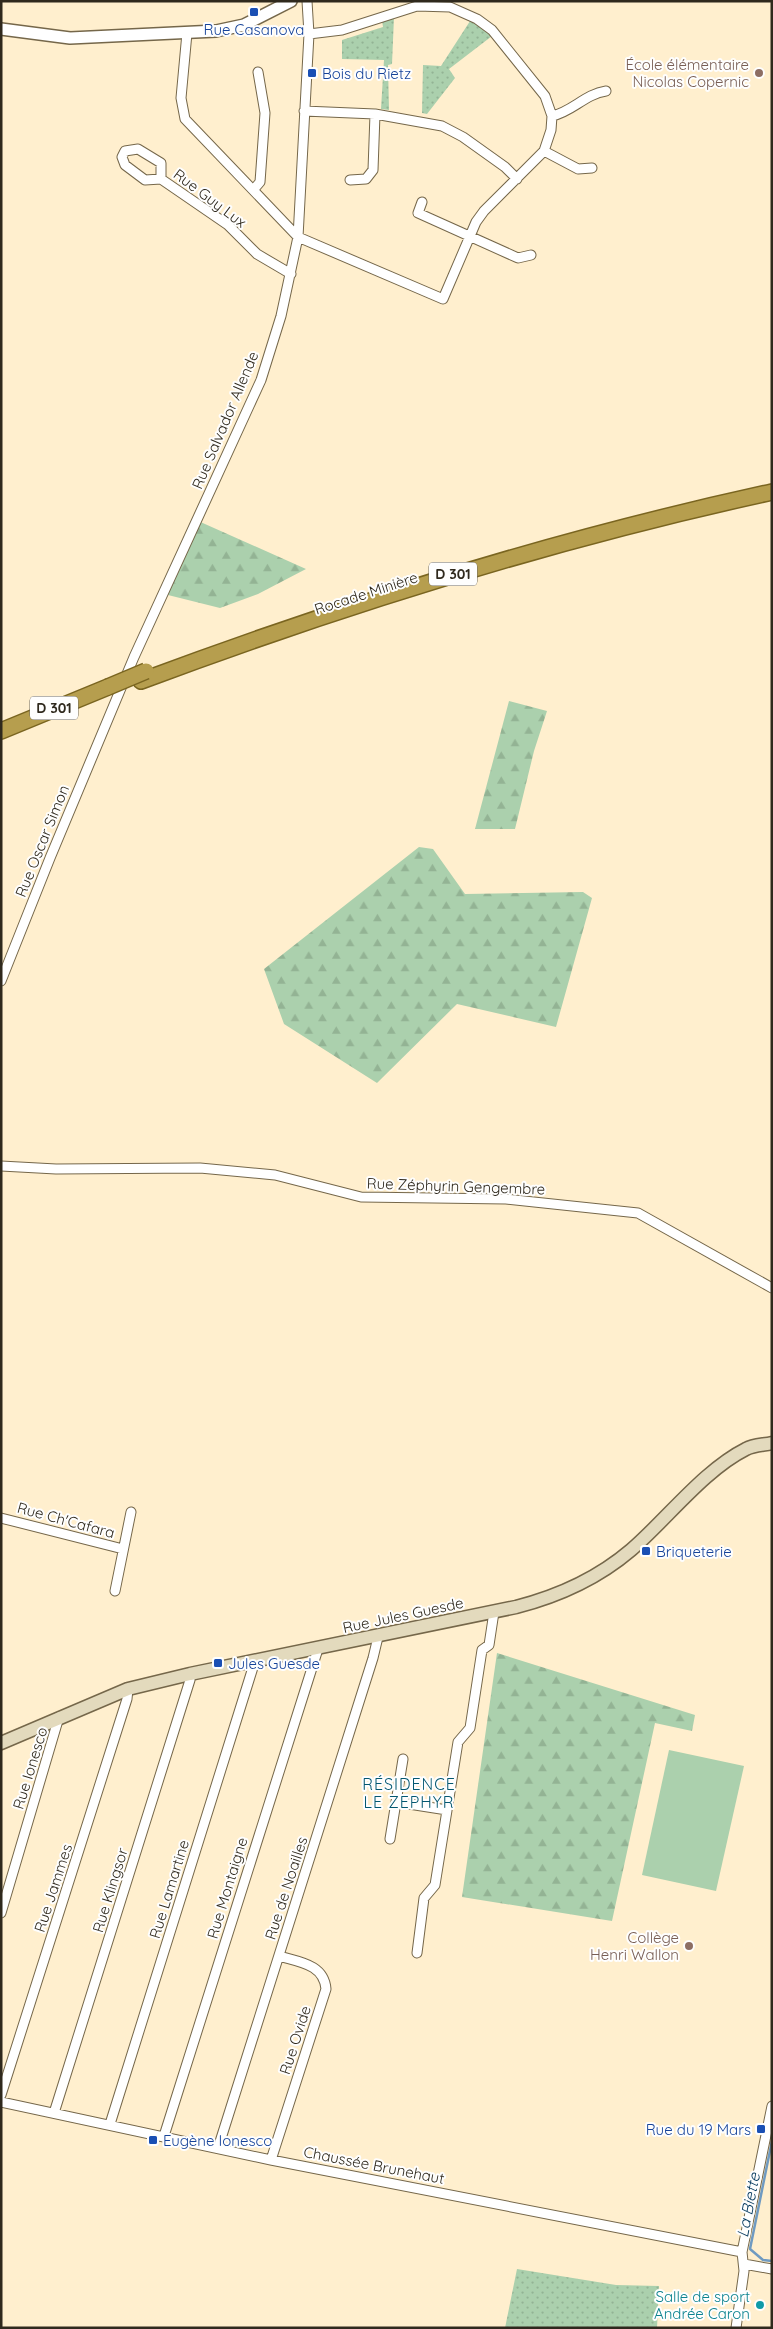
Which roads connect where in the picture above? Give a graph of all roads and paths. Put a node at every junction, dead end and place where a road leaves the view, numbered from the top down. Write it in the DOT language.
graph roads {
  1 [pos="291,1"];
  2 [pos="307,1"];
  3 [pos="1,29"];
  4 [pos="187,33"];
  5 [pos="309,34"];
  6 [pos="258,72"];
  7 [pos="606,91"];
  8 [pos="304,110"];
  9 [pos="375,114"];
  10 [pos="552,116"];
  11 [pos="544,151"];
  12 [pos="592,168"];
  13 [pos="161,178"];
  14 [pos="517,179"];
  15 [pos="350,180"];
  16 [pos="254,189"];
  17 [pos="422,202"];
  18 [pos="298,236"];
  19 [pos="470,237"];
  20 [pos="531,255"];
  21 [pos="291,274"];
  22 [pos="772,483"];
  23 [pos="772,492"];
  24 [pos="144,676"];
  25 [pos="107,690"];
  26 [pos="111,712"];
  27 [pos="1,731"];
  28 [pos="1,738"];
  29 [pos="1,981"];
  30 [pos="1,1166"];
  31 [pos="772,1288"];
  32 [pos="772,1443"];
  33 [pos="131,1512"];
  34 [pos="1,1518"];
  35 [pos="124,1549"];
  36 [pos="115,1591"];
  37 [pos="494,1612"];
  38 [pos="378,1637"];
  39 [pos="318,1650"];
  40 [pos="255,1661"];
  41 [pos="190,1674"];
  42 [pos="128,1689"];
  43 [pos="59,1717"];
  44 [pos="1,1742"];
  45 [pos="403,1759"];
  46 [pos="396,1802"];
  47 [pos="447,1810"];
  48 [pos="390,1839"];
  49 [pos="1,1913"];
  50 [pos="417,1953"];
  51 [pos="279,1956"];
  52 [pos="1,2095"];
  53 [pos="1,2102"];
  54 [pos="772,2106"];
  55 [pos="54,2114"];
  56 [pos="110,2124"];
  57 [pos="164,2136"];
  58 [pos="218,2148"];
  59 [pos="271,2160"];
  60 [pos="742,2252"];
  61 [pos="744,2264"];
  62 [pos="772,2269"];
  63 [pos="736,2328"];
  1 -- 4 [label="street"];
  2 -- 5 [label="street, Rue Salvador Allende"];
  3 -- 4 [label="street"];
  4 -- 16 [label="street"];
  5 -- 8 [label="street, Rue Salvador Allende"];
  5 -- 10 [label="street"];
  6 -- 16 [label="street"];
  7 -- 10 [label="street"];
  8 -- 9 [label="street"];
  8 -- 18 [label="street, Rue Salvador Allende"];
  9 -- 14 [label="street"];
  9 -- 15 [label="street"];
  10 -- 11 [label="street"];
  11 -- 12 [label="street"];
  11 -- 14 [label="street"];
  13 -- 13 [label="street, Rue Guy Lux"];
  13 -- 21 [label="street, Rue Guy Lux"];
  14 -- 19 [label="street"];
  16 -- 18 [label="street"];
  17 -- 19 [label="street"];
  18 -- 19 [label="street"];
  18 -- 21 [label="street, Rue Salvador Allende"];
  19 -- 20 [label="street"];
  21 -- 26 [label="street, Rue Salvador Allende"];
  22 -- 24 [label="highway, Rocade Minière / D 301"];
  23 -- 24 [label="highway, Rocade Minière / D 301"];
  24 -- 25 [label="highway, Rocade Minière / D 301"];
  25 -- 27 [label="highway, Rocade Minière / D 301"];
  25 -- 28 [label="highway, Rocade Minière / D 301"];
  26 -- 29 [label="street, Rue Oscar Simon"];
  30 -- 31 [label="street, Rue Zéphyrin Gengembre"];
  32 -- 37 [label="main road, Rue Jules Guesde"];
  33 -- 35 [label="street, Rue Ch'Cafara"];
  34 -- 35 [label="street, Rue Ch'Cafara"];
  35 -- 36 [label="street, Rue Ch'Cafara"];
  37 -- 38 [label="main road, Rue Jules Guesde"];
  37 -- 47 [label="street"];
  38 -- 39 [label="main road, Rue Jules Guesde"];
  38 -- 51 [label="street, Rue de Noailles"];
  39 -- 40 [label="main road, Rue Jules Guesde"];
  39 -- 57 [label="street, Rue Montaigne"];
  40 -- 41 [label="main road, Rue Jules Guesde"];
  40 -- 56 [label="street, Rue Lamartine"];
  41 -- 42 [label="main road, Rue Jules Guesde"];
  41 -- 55 [label="street, Rue Klingsor"];
  42 -- 43 [label="main road, Rue Jules Guesde"];
  42 -- 52 [label="street, Rue Jammes"];
  43 -- 44 [label="main road, Rue Jules Guesde"];
  43 -- 49 [label="street, Rue Ionesco"];
  45 -- 46 [label="street"];
  46 -- 47 [label="street"];
  46 -- 48 [label="street"];
  47 -- 50 [label="street"];
  51 -- 58 [label="street, Rue de Noailles"];
  51 -- 59 [label="street, Rue Ovide"];
  53 -- 55 [label="street, Chaussée Brunehaut"];
  54 -- 60 [label="street"];
  55 -- 56 [label="street, Chaussée Brunehaut"];
  56 -- 57 [label="street, Chaussée Brunehaut"];
  57 -- 58 [label="street, Chaussée Brunehaut"];
  58 -- 59 [label="street, Chaussée Brunehaut"];
  59 -- 60 [label="street, Chaussée Brunehaut"];
  60 -- 61 [label="street"];
  61 -- 62 [label="street"];
  61 -- 63 [label="street"];
}
